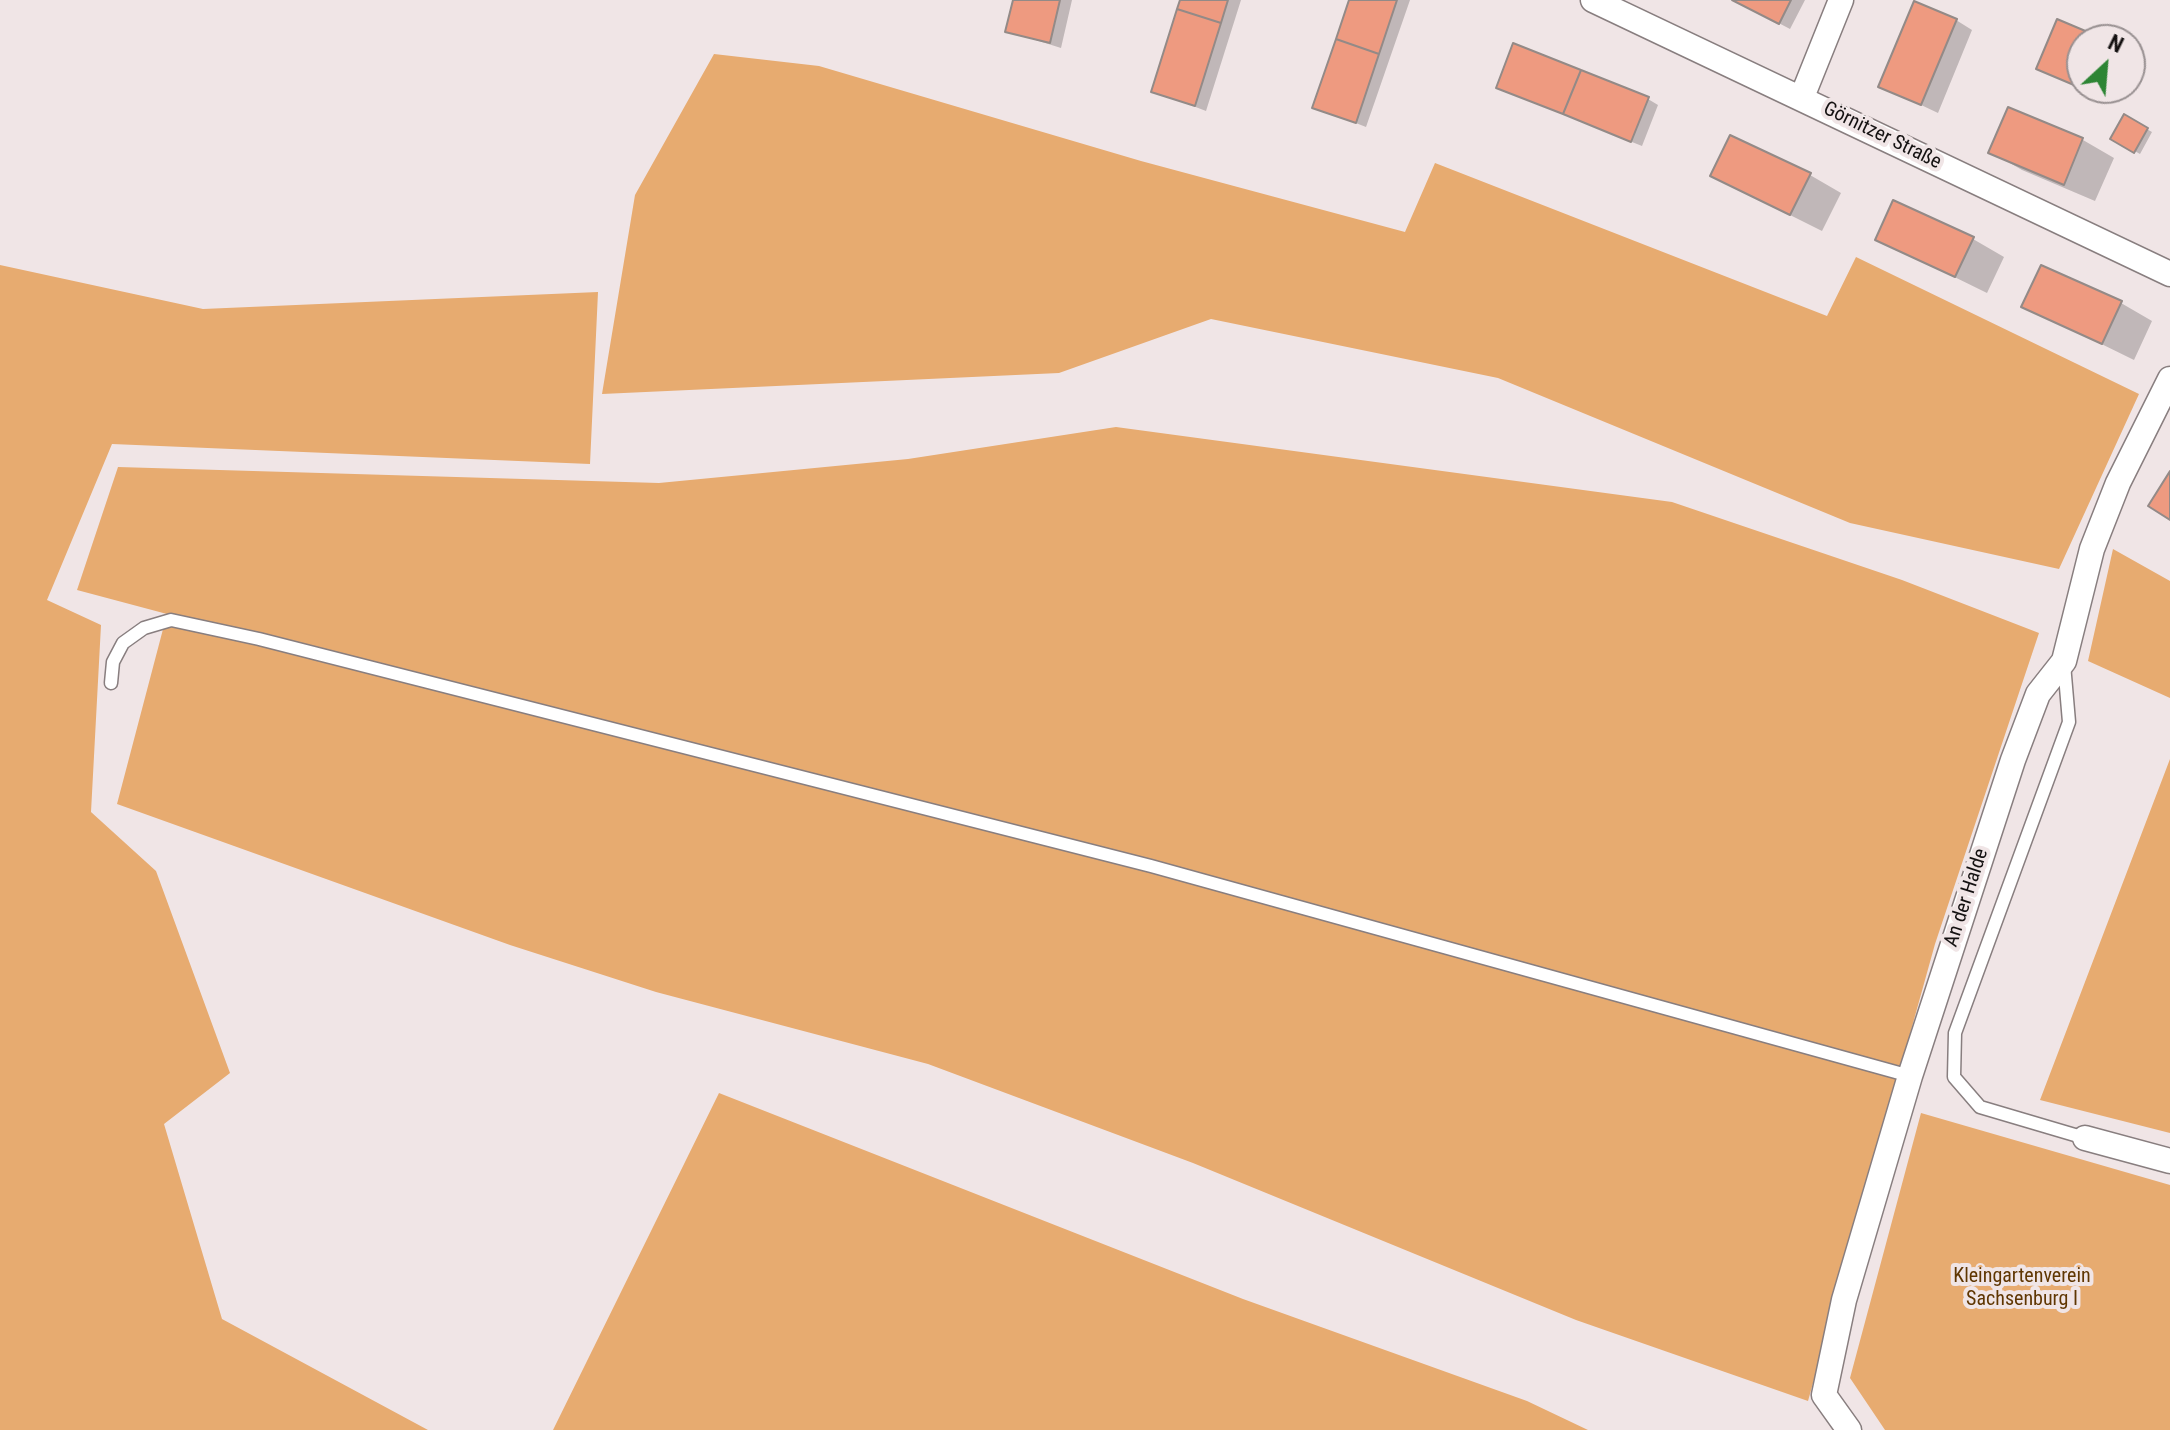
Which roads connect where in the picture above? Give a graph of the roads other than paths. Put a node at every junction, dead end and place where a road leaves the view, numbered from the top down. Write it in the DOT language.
graph roads {
  1 [pos="1593,0"];
  2 [pos="1841,0"];
  3 [pos="1802,97"];
  4 [pos="2170,274"];
  5 [pos="2170,379"];
  6 [pos="2064,661"];
  7 [pos="111,683"];
  8 [pos="1910,1076"];
  9 [pos="2085,1138"];
  10 [pos="2170,1161"];
  11 [pos="1849,1430"];
  1 -- 3 [label="street, Görnitzer Straße"];
  2 -- 3 [label="street"];
  3 -- 4 [label="street, Görnitzer Straße"];
  5 -- 6 [label="street, An der Halde"];
  6 -- 8 [label="street, An der Halde"];
  6 -- 9 [label="lane"];
  7 -- 8 [label="lane"];
  8 -- 11 [label="street, An der Halde"];
  9 -- 10 [label="street"];
}
